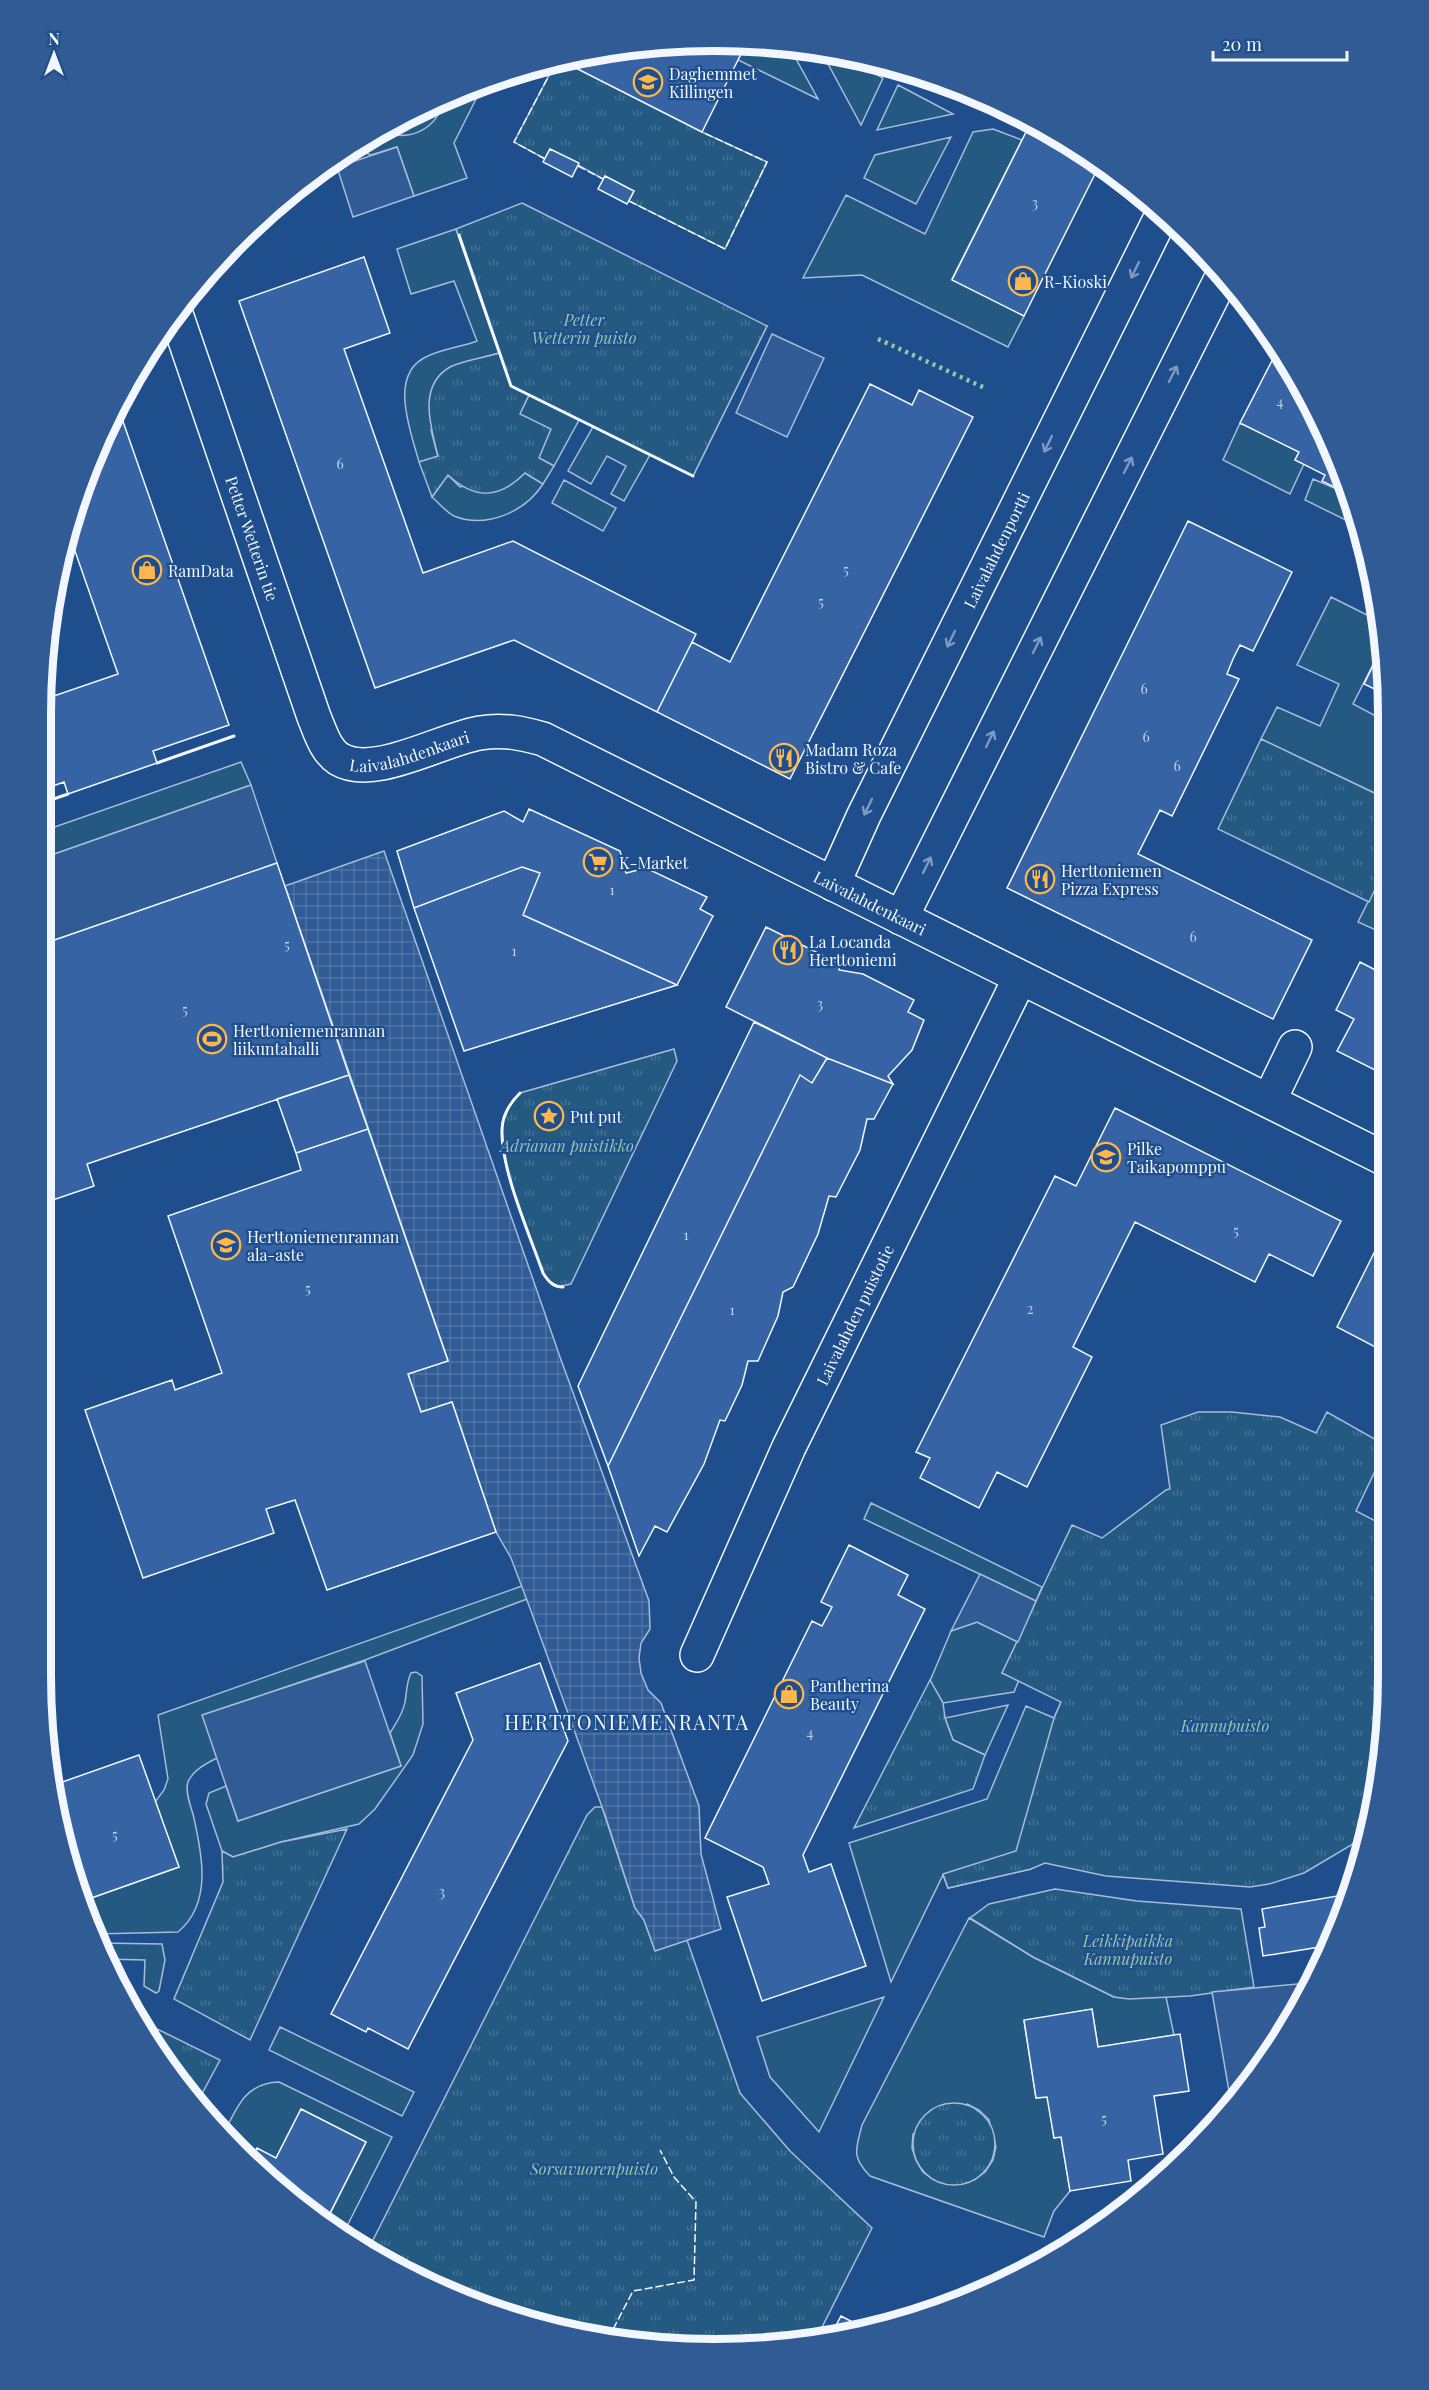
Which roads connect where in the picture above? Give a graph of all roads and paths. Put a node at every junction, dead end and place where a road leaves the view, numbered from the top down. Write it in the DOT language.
graph roads {
  1 [pos="1159,222"];
  2 [pos="1219,284"];
  3 [pos="179,323"];
  4 [pos="339,759"];
  5 [pos="833,884"];
  6 [pos="901,918"];
  7 [pos="1020,978"];
  8 [pos="1295,1047"];
  9 [pos="1269,1101"];
  10 [pos="1378,1156"];
  11 [pos="697,1655"];
  1 -- 5 [label="street, Laivalahdenportti, one-way"];
  6 -- 2 [label="street, one-way"];
  3 -- 4 [label="street, Petter Wetterin tie"];
  4 -- 5 [label="street, Laivalahdenkaari"];
  5 -- 6 [label="street, Laivalahdenkaari"];
  6 -- 7 [label="street, Laivalahdenkaari"];
  7 -- 9 [label="street, Laivalahdenkaari"];
  7 -- 11 [label="street, Laivalahden puistotie"];
  8 -- 9 [label="street"];
  9 -- 10 [label="street, Laivalahdenkaari"];
}
